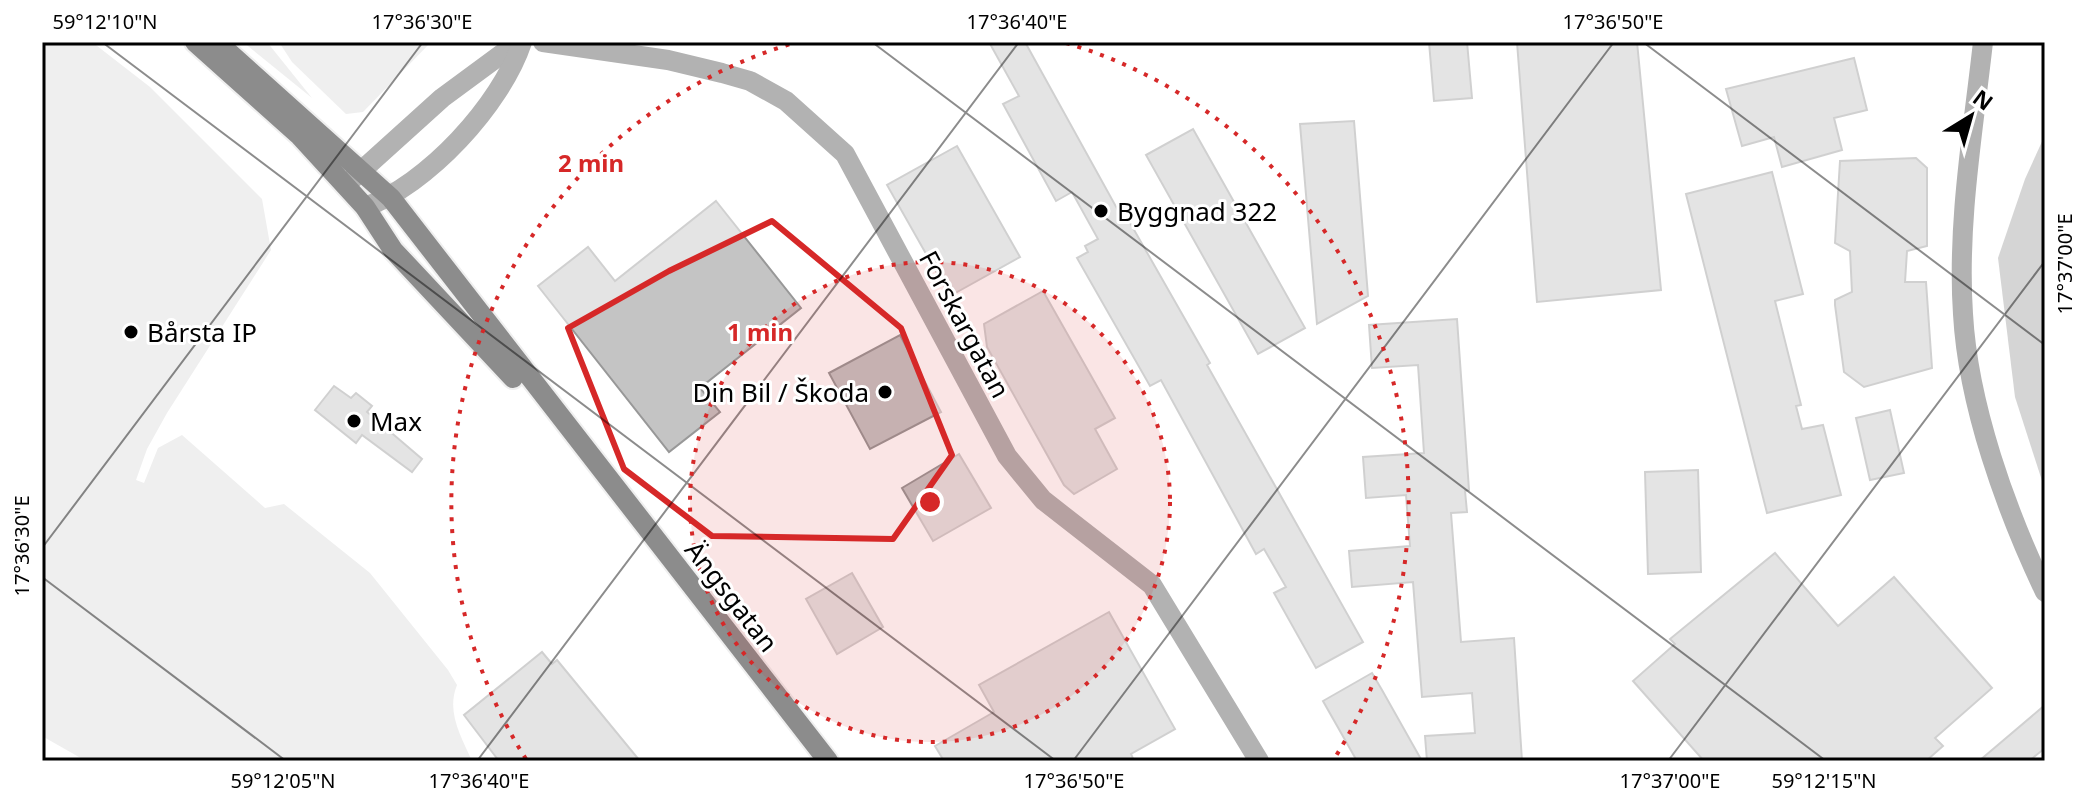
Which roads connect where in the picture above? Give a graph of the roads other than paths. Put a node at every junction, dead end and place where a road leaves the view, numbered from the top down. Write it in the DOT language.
graph roads {
  1 [pos="195,42"];
  2 [pos="217,42"];
  3 [pos="520,42"];
  4 [pos="543,42"];
  5 [pos="1983,42"];
  6 [pos="353,178"];
  7 [pos="391,198"];
  8 [pos="365,207"];
  9 [pos="594,464"];
  10 [pos="2045,592"];
  11 [pos="828,761"];
  12 [pos="1259,761"];
  1 -- 6 [label="main road"];
  2 -- 6 [label="main road"];
  3 -- 6 [label="street"];
  3 -- 7 [label="street"];
  4 -- 12 [label="street, Forskargatan"];
  5 -- 10 [label="street"];
  6 -- 7 [label="main road, Ängsgatan"];
  6 -- 8 [label="main road, Ängsgatan"];
  7 -- 8 [label="street"];
  7 -- 9 [label="main road, Ängsgatan"];
  8 -- 9 [label="main road, Ängsgatan"];
  9 -- 11 [label="main road, Ängsgatan"];
}
